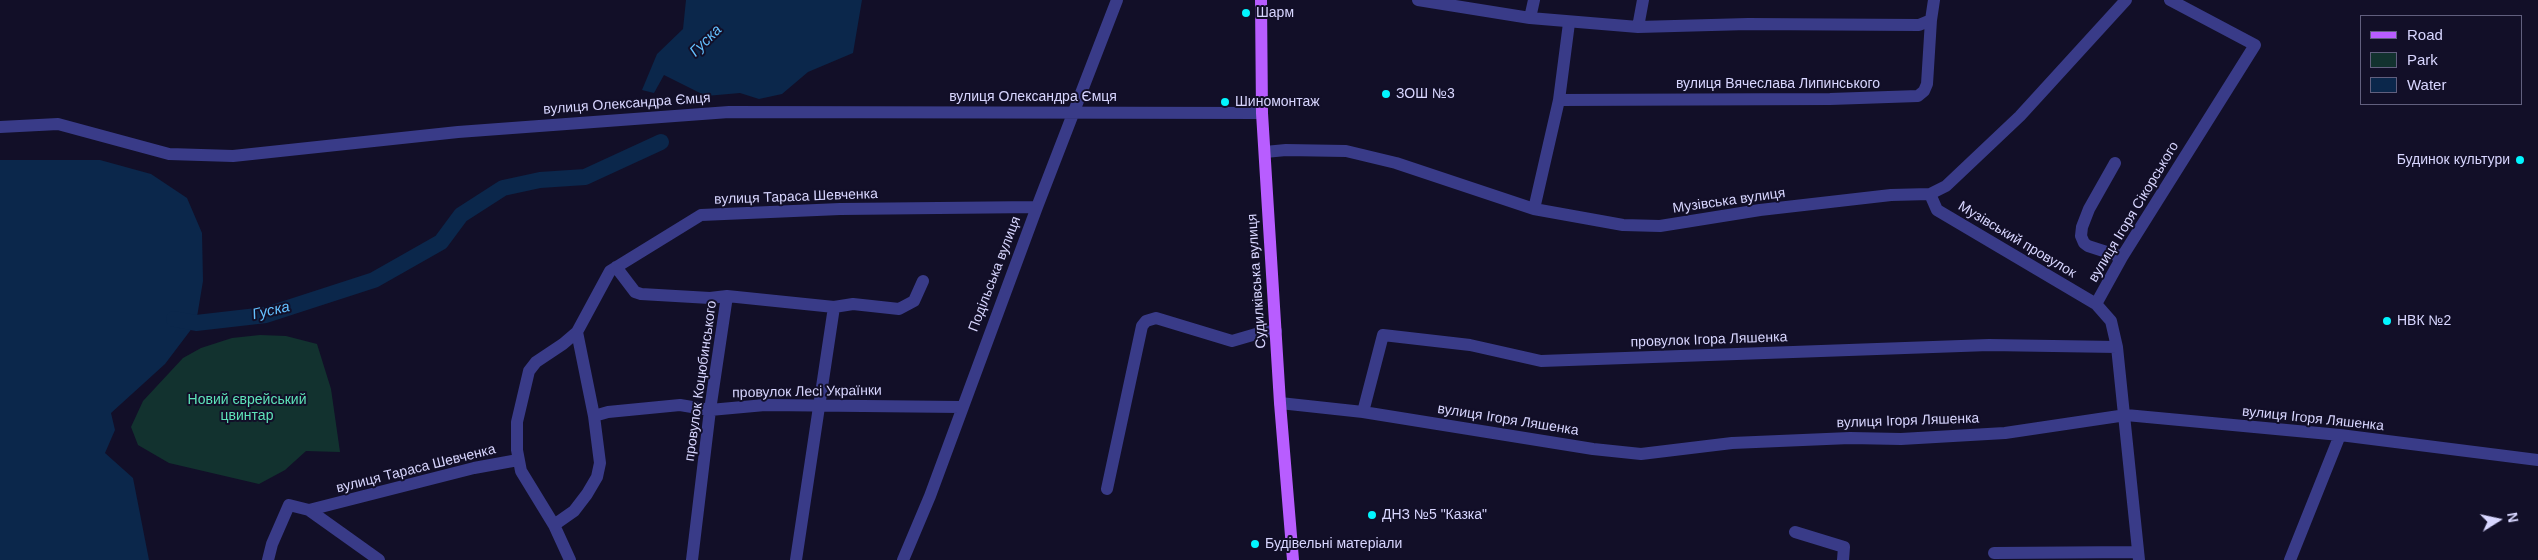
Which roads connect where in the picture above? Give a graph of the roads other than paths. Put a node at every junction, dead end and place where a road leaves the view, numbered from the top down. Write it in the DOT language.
graph roads {
  1 [pos="1117,0"];
  2 [pos="1261,0"];
  3 [pos="1418,0"];
  4 [pos="1534,0"];
  5 [pos="1642,0"];
  6 [pos="1934,0"];
  7 [pos="2126,0"];
  8 [pos="2170,0"];
  9 [pos="1530,18"];
  10 [pos="1931,20"];
  11 [pos="1569,22"];
  12 [pos="1638,27"];
  13 [pos="1559,100"];
  14 [pos="1075,113"];
  15 [pos="1262,113"];
  16 [pos="0,127"];
  17 [pos="1265,152"];
  18 [pos="2115,163"];
  19 [pos="1930,194"];
  20 [pos="1036,207"];
  21 [pos="1534,208"];
  22 [pos="2122,257"];
  23 [pos="616,267"];
  24 [pos="923,281"];
  25 [pos="727,296"];
  26 [pos="2096,304"];
  27 [pos="834,307"];
  28 [pos="1276,331"];
  29 [pos="577,332"];
  30 [pos="2117,348"];
  31 [pos="1280,404"];
  32 [pos="819,405"];
  33 [pos="961,407"];
  34 [pos="710,410"];
  35 [pos="1363,412"];
  36 [pos="2126,415"];
  37 [pos="594,416"];
  38 [pos="2340,436"];
  39 [pos="518,460"];
  40 [pos="2538,460"];
  41 [pos="1106,489"];
  42 [pos="308,510"];
  43 [pos="554,525"];
  44 [pos="1795,532"];
  45 [pos="1994,553"];
  46 [pos="2138,556"];
  47 [pos="268,560"];
  48 [pos="379,560"];
  49 [pos="570,560"];
  50 [pos="692,560"];
  51 [pos="796,560"];
  52 [pos="903,560"];
  53 [pos="1293,560"];
  54 [pos="1843,560"];
  55 [pos="2290,560"];
  1 -- 14 [label="street, Подільська вулиця"];
  2 -- 15 [label="main road, Судилківська вулиця"];
  3 -- 9 [label="street"];
  4 -- 9 [label="street"];
  5 -- 12 [label="street"];
  6 -- 10 [label="street"];
  7 -- 19 [label="street, Музівська вулиця"];
  8 -- 22 [label="street, вулиця Ігоря Сікорського"];
  9 -- 11 [label="street"];
  10 -- 12 [label="street"];
  10 -- 13 [label="street, вулиця Вячеслава Липинського"];
  11 -- 12 [label="street"];
  11 -- 13 [label="street"];
  13 -- 21 [label="street"];
  14 -- 15 [label="street, вулиця Олександра Ємця"];
  14 -- 16 [label="street, вулиця Олександра Ємця"];
  14 -- 20 [label="street, Подільська вулиця"];
  15 -- 17 [label="main road, Судилківська вулиця"];
  17 -- 21 [label="street, Музівська вулиця"];
  17 -- 28 [label="main road, Судилківська вулиця"];
  18 -- 22 [label="street"];
  19 -- 21 [label="street, Музівська вулиця"];
  19 -- 26 [label="street, Музівський провулок"];
  20 -- 23 [label="street, вулиця Тараса Шевченка"];
  20 -- 33 [label="street, Подільська вулиця"];
  22 -- 26 [label="street, вулиця Ігоря Сікорського"];
  23 -- 25 [label="street"];
  23 -- 29 [label="street, вулиця Тараса Шевченка"];
  24 -- 27 [label="street, провулок Коцюбинського"];
  25 -- 27 [label="street, провулок Коцюбинського"];
  25 -- 34 [label="street, провулок Коцюбинського"];
  26 -- 30 [label="street, вулиця Ігоря Сікорського"];
  27 -- 32 [label="street"];
  28 -- 31 [label="main road, Судилківська вулиця"];
  28 -- 41 [label="street"];
  29 -- 37 [label="street"];
  29 -- 39 [label="street, вулиця Тараса Шевченка"];
  30 -- 35 [label="street, провулок Ігора Ляшенка"];
  30 -- 36 [label="street, вулиця Ігоря Сікорського"];
  31 -- 35 [label="street, вулиця Ігоря Ляшенка"];
  31 -- 53 [label="main road, Судилківська вулиця"];
  32 -- 33 [label="street, провулок Лесі Українки"];
  32 -- 34 [label="street, провулок Лесі Українки"];
  32 -- 51 [label="street"];
  33 -- 52 [label="street, Подільська вулиця"];
  34 -- 37 [label="street, провулок Лесі Українки"];
  34 -- 50 [label="street, провулок Коцюбинського"];
  35 -- 36 [label="street, вулиця Ігоря Ляшенка"];
  36 -- 38 [label="street, вулиця Ігоря Ляшенка"];
  36 -- 46 [label="street, вулиця Ігоря Сікорського"];
  37 -- 43 [label="street"];
  38 -- 40 [label="street, вулиця Ігоря Ляшенка"];
  38 -- 55 [label="street"];
  39 -- 42 [label="street, вулиця Тараса Шевченка"];
  39 -- 43 [label="street"];
  42 -- 47 [label="street"];
  42 -- 48 [label="street"];
  43 -- 49 [label="street"];
  44 -- 54 [label="street"];
  45 -- 46 [label="street"];
}
